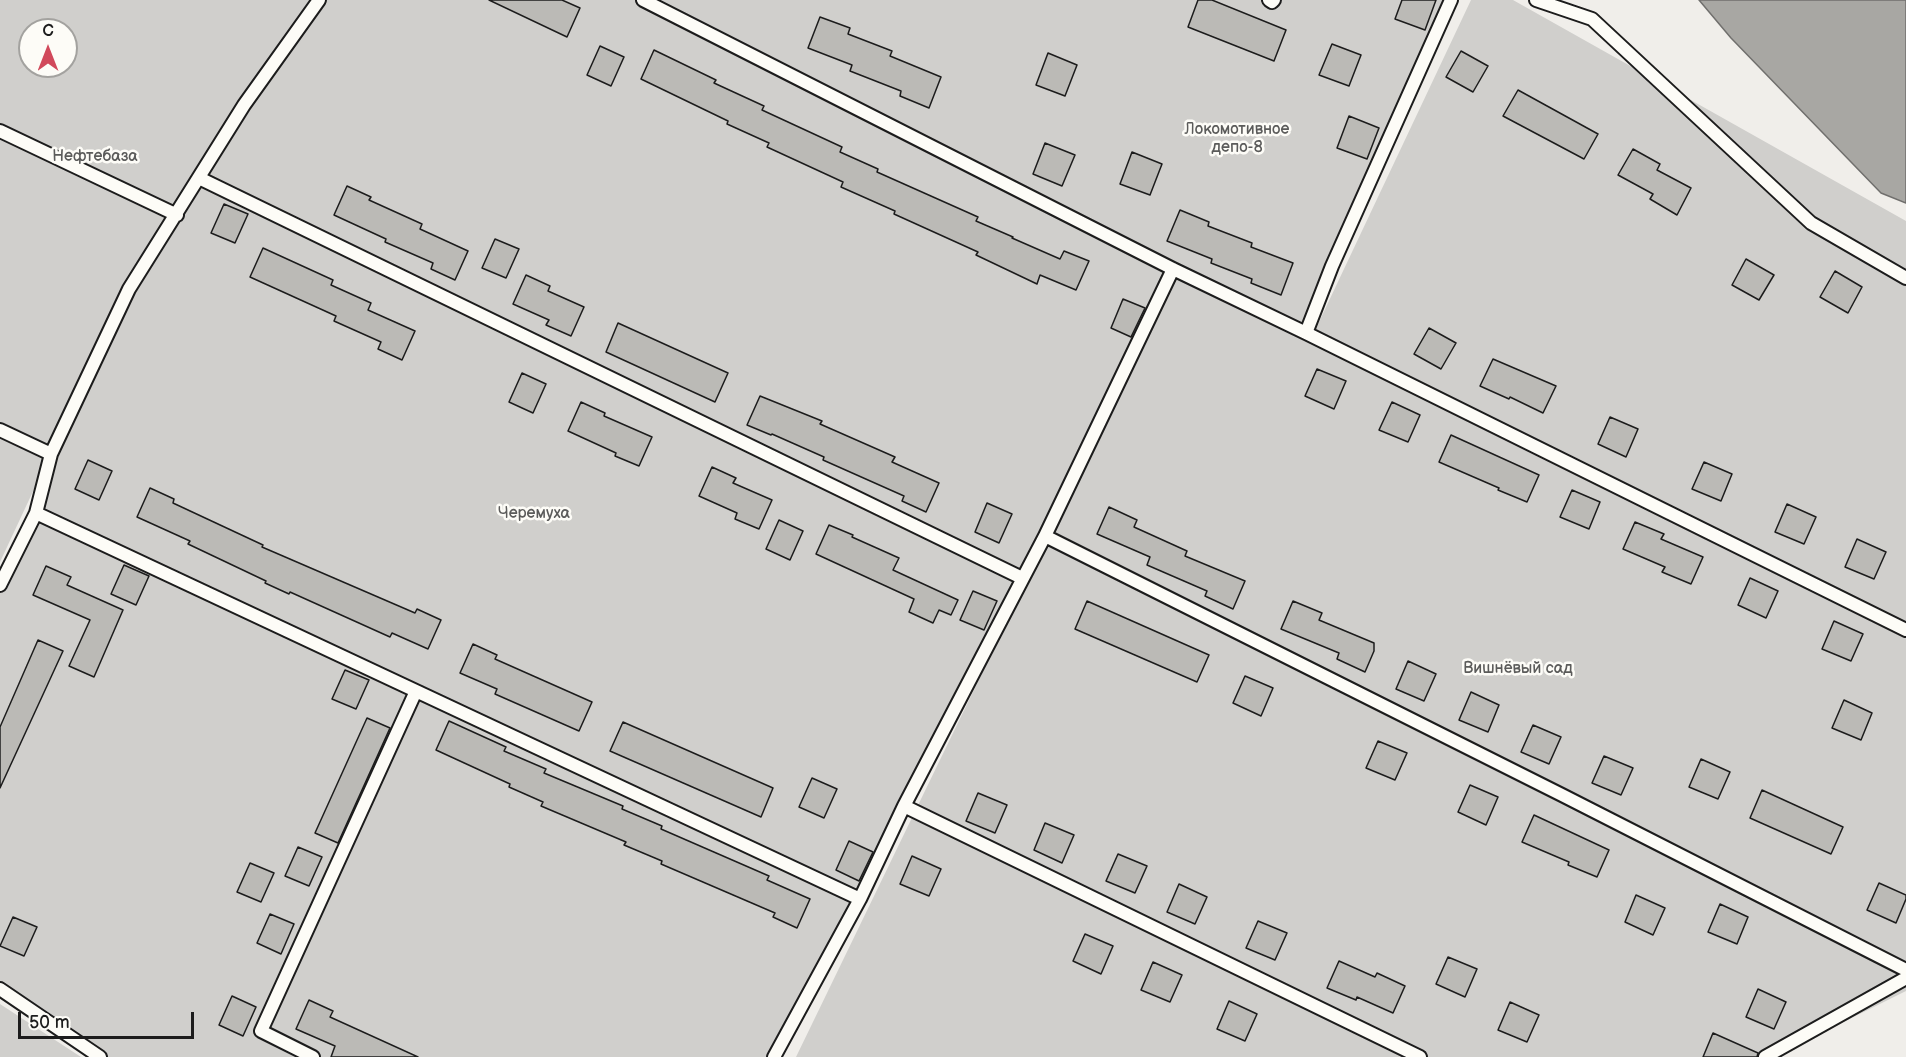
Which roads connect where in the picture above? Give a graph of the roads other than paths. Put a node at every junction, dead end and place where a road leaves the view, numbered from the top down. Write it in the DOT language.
graph roads {
  1 [pos="319,0"];
  2 [pos="643,0"];
  3 [pos="1269,0"];
  4 [pos="1274,0"];
  5 [pos="1450,0"];
  6 [pos="1536,0"];
  7 [pos="0,130"];
  8 [pos="199,178"];
  9 [pos="177,215"];
  10 [pos="1173,269"];
  11 [pos="1906,278"];
  12 [pos="1306,333"];
  13 [pos="0,430"];
  14 [pos="51,454"];
  15 [pos="36,513"];
  16 [pos="1045,536"];
  17 [pos="1022,578"];
  18 [pos="0,585"];
  19 [pos="1906,630"];
  20 [pos="416,691"];
  21 [pos="904,806"];
  22 [pos="860,899"];
  23 [pos="1906,970"];
  24 [pos="1906,978"];
  25 [pos="0,989"];
  26 [pos="100,1057"];
  27 [pos="314,1057"];
  28 [pos="774,1057"];
  29 [pos="1420,1057"];
  30 [pos="1765,1057"];
  1 -- 8 [label="lane"];
  2 -- 10 [label="lane"];
  3 -- 4 [label="lane"];
  5 -- 12 [label="lane"];
  6 -- 11 [label="lane"];
  7 -- 9 [label="lane"];
  8 -- 9 [label="lane"];
  8 -- 17 [label="lane"];
  9 -- 14 [label="lane"];
  10 -- 12 [label="lane"];
  10 -- 16 [label="lane"];
  12 -- 19 [label="lane"];
  13 -- 14 [label="lane"];
  14 -- 15 [label="lane"];
  15 -- 18 [label="lane"];
  15 -- 20 [label="lane"];
  16 -- 17 [label="lane"];
  16 -- 23 [label="lane"];
  17 -- 21 [label="lane"];
  20 -- 22 [label="lane"];
  20 -- 27 [label="lane"];
  21 -- 22 [label="lane"];
  21 -- 29 [label="lane"];
  22 -- 28 [label="lane"];
  24 -- 30 [label="lane"];
  25 -- 26 [label="lane"];
}
